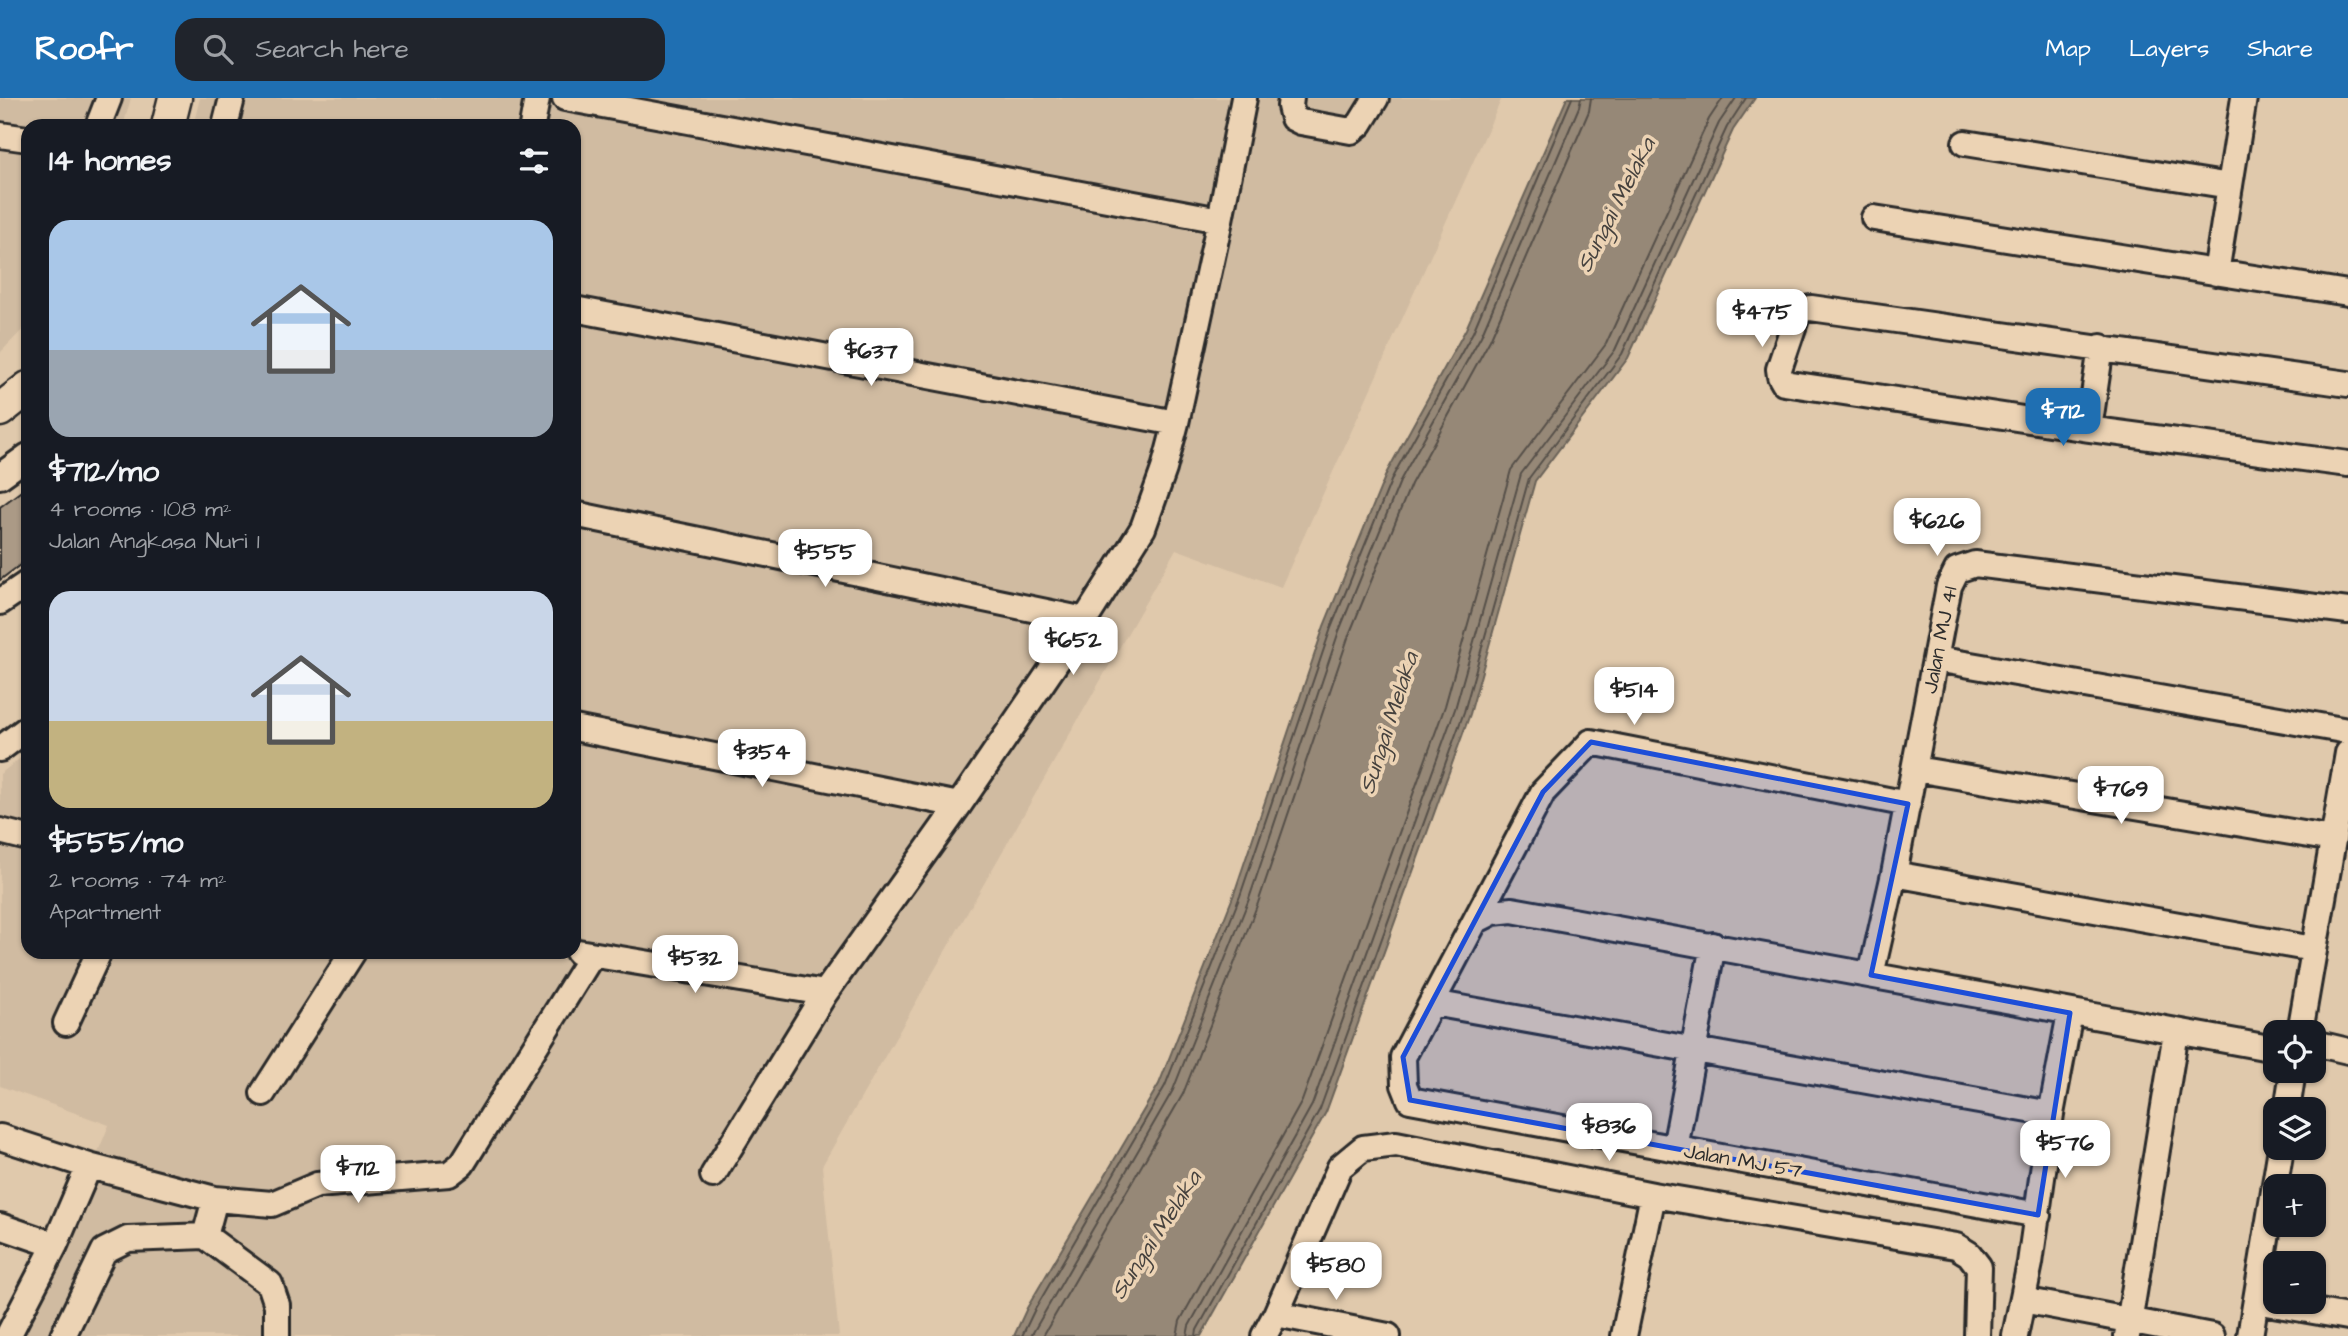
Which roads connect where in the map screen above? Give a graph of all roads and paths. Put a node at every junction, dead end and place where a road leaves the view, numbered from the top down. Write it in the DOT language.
graph roads {
  1 [pos="109,98"];
  2 [pos="176,98"];
  3 [pos="232,98"];
  4 [pos="537,98"];
  5 [pos="565,98"];
  6 [pos="1244,98"];
  7 [pos="1291,98"];
  8 [pos="1376,98"];
  9 [pos="2244,98"];
  10 [pos="101,119"];
  11 [pos="170,119"];
  12 [pos="227,119"];
  13 [pos="533,119"];
  14 [pos="0,135"];
  15 [pos="21,138"];
  16 [pos="1965,143"];
  17 [pos="2230,186"];
  18 [pos="1874,218"];
  19 [pos="1220,220"];
  20 [pos="2216,273"];
  21 [pos="2348,293"];
  22 [pos="581,310"];
  23 [pos="2101,347"];
  24 [pos="2348,384"];
  25 [pos="21,394"];
  26 [pos="0,410"];
  27 [pos="1176,423"];
  28 [pos="2089,429"];
  29 [pos="21,461"];
  30 [pos="2348,464"];
  31 [pos="0,476"];
  32 [pos="581,515"];
  33 [pos="21,588"];
  34 [pos="0,602"];
  35 [pos="2348,611"];
  36 [pos="1085,620"];
  37 [pos="1936,659"];
  38 [pos="581,729"];
  39 [pos="2348,731"];
  40 [pos="21,733"];
  41 [pos="0,749"];
  42 [pos="2348,753"];
  43 [pos="1915,769"];
  44 [pos="2345,787"];
  45 [pos="1908,804"];
  46 [pos="959,805"];
  47 [pos="0,831"];
  48 [pos="21,836"];
  49 [pos="2333,839"];
  50 [pos="1894,874"];
  51 [pos="1475,921"];
  52 [pos="1713,945"];
  53 [pos="2313,949"];
  54 [pos="583,953"];
  55 [pos="96,959"];
  56 [pos="349,959"];
  57 [pos="580,959"];
  58 [pos="1871,975"];
  59 [pos="825,993"];
  60 [pos="1433,1003"];
  61 [pos="2070,1013"];
  62 [pos="2302,1020"];
  63 [pos="66,1023"];
  64 [pos="2176,1032"];
  65 [pos="2326,1046"];
  66 [pos="2263,1047"];
  67 [pos="1693,1050"];
  68 [pos="2348,1051"];
  69 [pos="263,1093"];
  70 [pos="2051,1114"];
  71 [pos="0,1137"];
  72 [pos="1675,1149"];
  73 [pos="2279,1160"];
  74 [pos="89,1166"];
  75 [pos="713,1175"];
  76 [pos="1653,1195"];
  77 [pos="215,1199"];
  78 [pos="2038,1214"];
  79 [pos="0,1226"];
  80 [pos="205,1237"];
  81 [pos="55,1245"];
  82 [pos="2023,1300"];
  83 [pos="2256,1301"];
  84 [pos="10,1307"];
  85 [pos="1276,1314"];
  86 [pos="2348,1317"];
  87 [pos="2128,1329"];
  88 [pos="8,1336"];
  89 [pos="63,1336"];
  90 [pos="276,1336"];
  91 [pos="1264,1336"];
  92 [pos="1388,1336"];
  93 [pos="1624,1336"];
  94 [pos="1977,1336"];
  95 [pos="2015,1336"];
  96 [pos="2212,1336"];
  97 [pos="2250,1336"];
  1 -- 10 [label="street"];
  2 -- 11 [label="main road"];
  3 -- 12 [label="street"];
  4 -- 13 [label="street"];
  5 -- 19 [label="street"];
  6 -- 19 [label="street"];
  7 -- 8 [label="street"];
  9 -- 17 [label="street"];
  14 -- 15 [label="street"];
  16 -- 17 [label="street"];
  17 -- 20 [label="street"];
  18 -- 20 [label="street"];
  19 -- 27 [label="street"];
  20 -- 21 [label="street"];
  22 -- 27 [label="street"];
  23 -- 24 [label="street"];
  23 -- 28 [label="street"];
  23 -- 28 [label="street"];
  25 -- 26 [label="main road"];
  27 -- 36 [label="street"];
  28 -- 30 [label="street"];
  29 -- 31 [label="street"];
  32 -- 36 [label="street"];
  33 -- 34 [label="street"];
  35 -- 37 [label="street, Jalan MJ 41"];
  36 -- 46 [label="street"];
  37 -- 39 [label="street"];
  37 -- 43 [label="street, Jalan MJ 41"];
  38 -- 46 [label="street"];
  40 -- 41 [label="street"];
  42 -- 44 [label="street"];
  43 -- 45 [label="street, Jalan MJ 41"];
  43 -- 49 [label="street"];
  44 -- 49 [label="street"];
  45 -- 50 [label="street, Jalan MJ 41"];
  45 -- 51 [label="street"];
  46 -- 59 [label="street"];
  47 -- 48 [label="street"];
  49 -- 53 [label="street"];
  50 -- 53 [label="street"];
  50 -- 58 [label="street, Jalan MJ 41"];
  51 -- 52 [label="street"];
  51 -- 60 [label="street"];
  52 -- 58 [label="street"];
  52 -- 67 [label="street"];
  53 -- 62 [label="street"];
  54 -- 59 [label="street"];
  55 -- 63 [label="street"];
  56 -- 69 [label="street"];
  57 -- 77 [label="street"];
  58 -- 61 [label="street"];
  59 -- 75 [label="street"];
  60 -- 67 [label="street"];
  60 -- 72 [label="street, Jalan MJ 57"];
  61 -- 64 [label="street"];
  61 -- 70 [label="street"];
  64 -- 66 [label="street"];
  64 -- 87 [label="street"];
  65 -- 68 [label="street"];
  67 -- 70 [label="street"];
  67 -- 72 [label="street"];
  70 -- 78 [label="street"];
  71 -- 74 [label="street"];
  72 -- 78 [label="street, Jalan MJ 57"];
  73 -- 83 [label="street"];
  74 -- 77 [label="street"];
  74 -- 81 [label="street"];
  76 -- 85 [label="street"];
  76 -- 93 [label="street"];
  76 -- 94 [label="street"];
  77 -- 80 [label="street"];
  78 -- 82 [label="street"];
  79 -- 81 [label="street"];
  80 -- 89 [label="street"];
  80 -- 90 [label="street"];
  81 -- 84 [label="street"];
  82 -- 87 [label="street"];
  82 -- 95 [label="street"];
  83 -- 86 [label="street"];
  83 -- 97 [label="street"];
  84 -- 88 [label="street"];
  85 -- 91 [label="street"];
  85 -- 92 [label="street"];
  87 -- 96 [label="street"];
}
